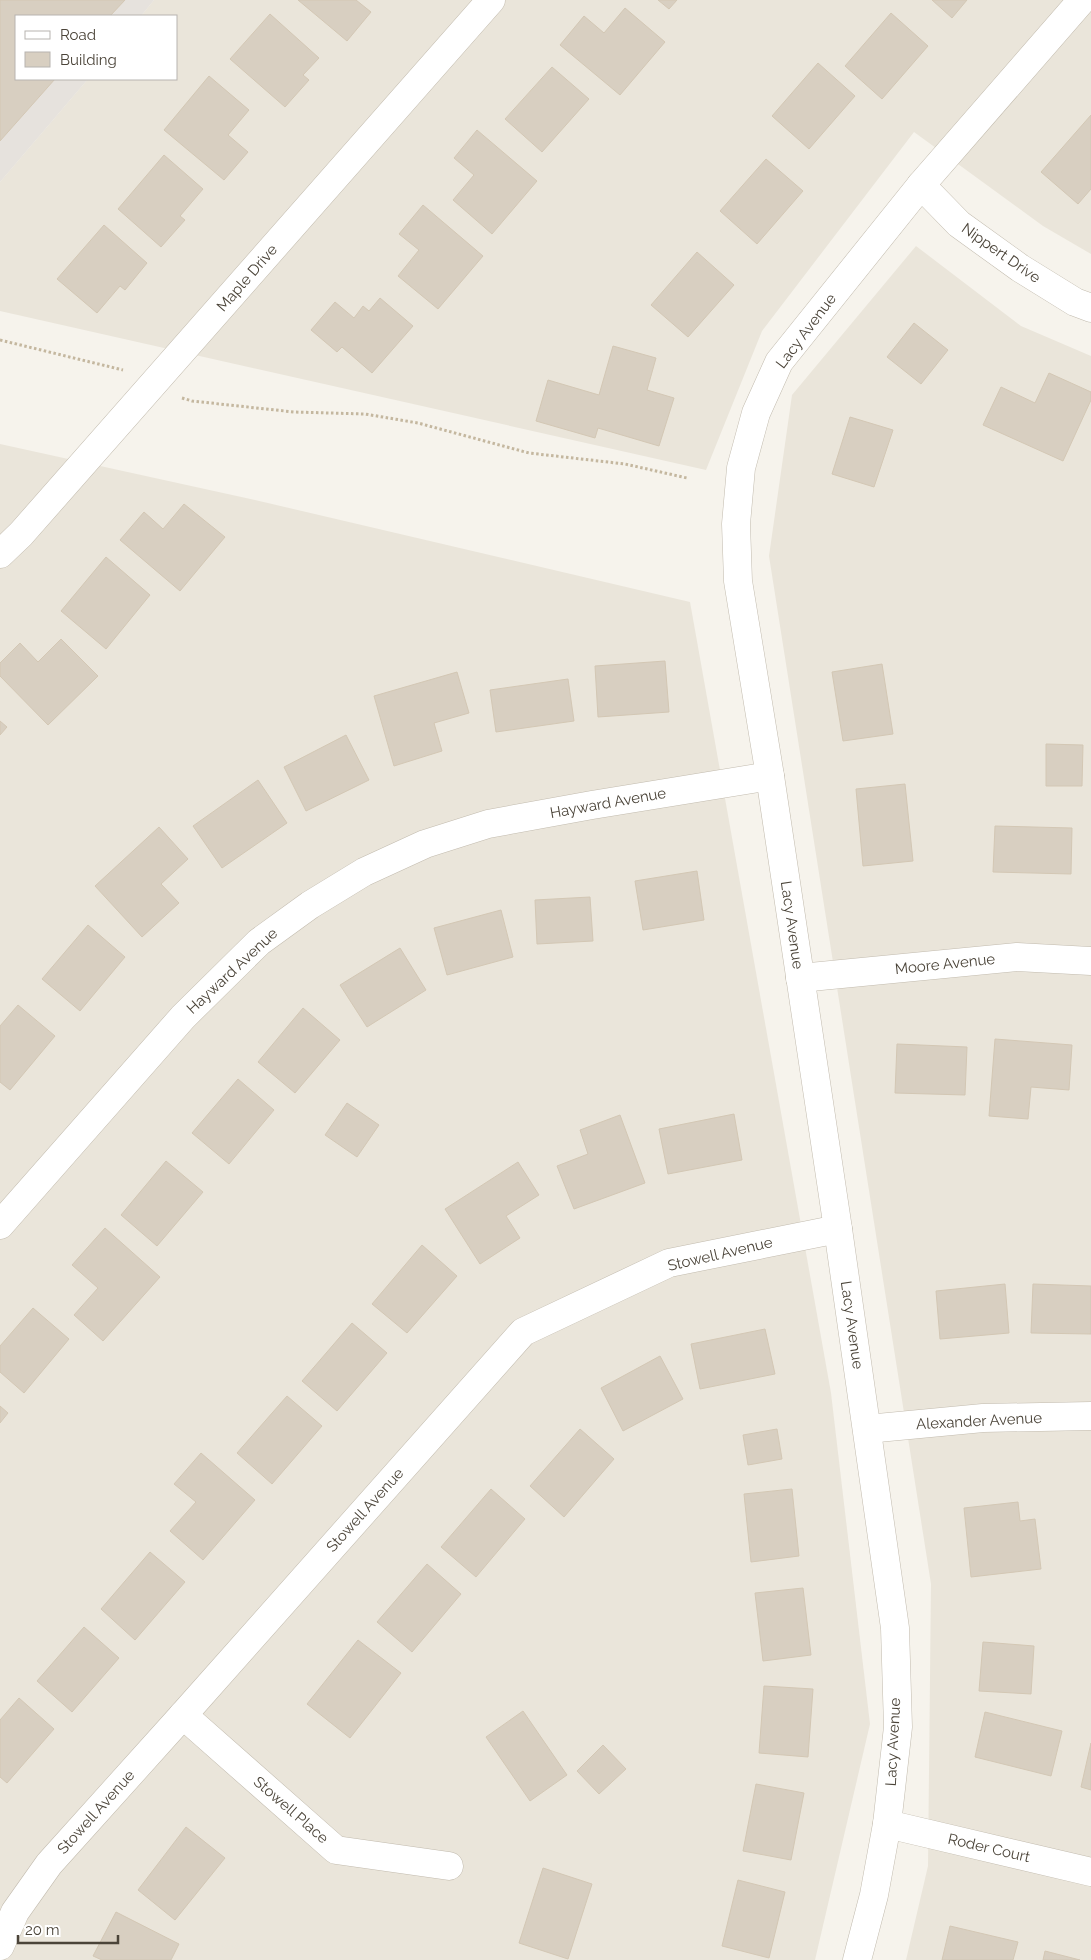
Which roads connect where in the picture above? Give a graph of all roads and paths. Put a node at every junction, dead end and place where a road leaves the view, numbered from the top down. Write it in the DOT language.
graph roads {
  1 [pos="491,0"];
  2 [pos="1082,0"];
  3 [pos="921,185"];
  4 [pos="1091,308"];
  5 [pos="0,340"];
  6 [pos="157,381"];
  7 [pos="687,478"];
  8 [pos="0,554"];
  9 [pos="770,776"];
  10 [pos="1091,961"];
  11 [pos="800,978"];
  12 [pos="0,1225"];
  13 [pos="838,1229"];
  14 [pos="1091,1416"];
  15 [pos="867,1429"];
  16 [pos="183,1715"];
  17 [pos="887,1824"];
  18 [pos="449,1866"];
  19 [pos="1091,1872"];
  20 [pos="0,1946"];
  21 [pos="857,1960"];
  1 -- 6 [label="street, Maple Drive"];
  2 -- 3 [label="street, Lacy Avenue"];
  3 -- 4 [label="street, Nippert Drive"];
  3 -- 9 [label="street, Lacy Avenue"];
  5 -- 6 [label="path"];
  6 -- 7 [label="path"];
  6 -- 8 [label="street, Maple Drive"];
  9 -- 11 [label="street, Lacy Avenue"];
  9 -- 12 [label="street, Hayward Avenue"];
  10 -- 11 [label="street, Moore Avenue"];
  11 -- 13 [label="street, Lacy Avenue"];
  13 -- 15 [label="street, Lacy Avenue"];
  13 -- 16 [label="street, Stowell Avenue"];
  14 -- 15 [label="street, Alexander Avenue"];
  15 -- 17 [label="street, Lacy Avenue"];
  16 -- 18 [label="street, Stowell Place"];
  16 -- 20 [label="street, Stowell Avenue"];
  17 -- 19 [label="street, Roder Court"];
  17 -- 21 [label="street, Lacy Avenue"];
}
